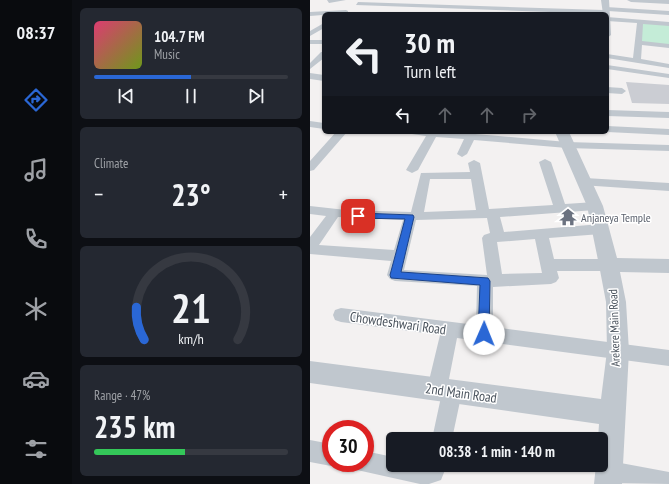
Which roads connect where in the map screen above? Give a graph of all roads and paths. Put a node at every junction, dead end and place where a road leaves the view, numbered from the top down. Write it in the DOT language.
graph roads {
  1 [pos="329,0"];
  2 [pos="343,0"];
  3 [pos="365,0"];
  4 [pos="430,0"];
  5 [pos="631,0"];
  6 [pos="669,2"];
  7 [pos="358,4"];
  8 [pos="545,5"];
  9 [pos="425,6"];
  10 [pos="496,11"];
  11 [pos="347,12"];
  12 [pos="420,12"];
  13 [pos="535,12"];
  14 [pos="561,12"];
  15 [pos="593,12"];
  16 [pos="669,13"];
  17 [pos="310,14"];
  18 [pos="322,14"];
  19 [pos="609,14"];
  20 [pos="609,14"];
  21 [pos="640,21"];
  22 [pos="669,24"];
  23 [pos="310,42"];
  24 [pos="322,42"];
  25 [pos="639,43"];
  26 [pos="669,46"];
  27 [pos="322,56"];
  28 [pos="609,56"];
  29 [pos="637,61"];
  30 [pos="669,66"];
  31 [pos="310,67"];
  32 [pos="609,68"];
  33 [pos="310,76"];
  34 [pos="669,76"];
  35 [pos="322,78"];
  36 [pos="609,90"];
  37 [pos="622,91"];
  38 [pos="609,112"];
  39 [pos="669,115"];
  40 [pos="310,124"];
  41 [pos="322,126"];
  42 [pos="609,129"];
  43 [pos="669,132"];
  44 [pos="340,134"];
  45 [pos="433,134"];
  46 [pos="470,137"];
  47 [pos="565,138"];
  48 [pos="669,148"];
  49 [pos="462,154"];
  50 [pos="545,162"];
  51 [pos="474,163"];
  52 [pos="310,168"];
  53 [pos="412,170"];
  54 [pos="476,176"];
  55 [pos="585,182"];
  56 [pos="669,187"];
  57 [pos="595,206"];
  58 [pos="560,208"];
  59 [pos="541,209"];
  60 [pos="310,210"];
  61 [pos="487,213"];
  62 [pos="334,214"];
  63 [pos="413,217"];
  64 [pos="601,229"];
  65 [pos="546,233"];
  66 [pos="498,237"];
  67 [pos="310,248"];
  68 [pos="400,256"];
  69 [pos="548,265"];
  70 [pos="609,265"];
  71 [pos="669,266"];
  72 [pos="490,281"];
  73 [pos="341,315"];
  74 [pos="450,330"];
  75 [pos="484,334"];
  76 [pos="618,351"];
  77 [pos="669,358"];
  78 [pos="310,372"];
  79 [pos="445,391"];
  80 [pos="612,412"];
  81 [pos="442,432"];
  82 [pos="310,451"];
  83 [pos="322,453"];
  84 [pos="374,464"];
  85 [pos="386,466"];
  86 [pos="415,472"];
  87 [pos="433,472"];
  88 [pos="609,478"];
  89 [pos="669,483"];
  1 -- 2 [label="street"];
  3 -- 7 [label="street"];
  4 -- 9 [label="street"];
  5 -- 6 [label="street"];
  7 -- 9 [label="street"];
  7 -- 11 [label="street"];
  8 -- 15 [label="street"];
  9 -- 10 [label="street"];
  9 -- 12 [label="street"];
  10 -- 13 [label="street"];
  13 -- 14 [label="street"];
  16 -- 19 [label="street"];
  17 -- 18 [label="street"];
  20 -- 21 [label="street"];
  21 -- 22 [label="street"];
  21 -- 25 [label="street"];
  23 -- 24 [label="street"];
  25 -- 26 [label="street"];
  25 -- 29 [label="street"];
  27 -- 31 [label="street"];
  28 -- 29 [label="street"];
  29 -- 30 [label="street"];
  32 -- 34 [label="street"];
  33 -- 35 [label="street"];
  36 -- 37 [label="street"];
  38 -- 39 [label="street"];
  40 -- 41 [label="street"];
  42 -- 43 [label="street"];
  44 -- 52 [label="street"];
  45 -- 46 [label="street"];
  45 -- 53 [label="street"];
  46 -- 47 [label="street"];
  46 -- 49 [label="street"];
  47 -- 48 [label="street"];
  47 -- 55 [label="street, Arekere Main Road"];
  50 -- 58 [label="street"];
  51 -- 54 [label="street"];
  54 -- 61 [label="street"];
  54 -- 63 [label="street"];
  55 -- 56 [label="street"];
  55 -- 57 [label="street, Arekere Main Road"];
  57 -- 58 [label="street"];
  57 -- 64 [label="street, Arekere Main Road"];
  58 -- 59 [label="street"];
  59 -- 61 [label="street"];
  59 -- 65 [label="street"];
  60 -- 62 [label="street"];
  61 -- 63 [label="street"];
  61 -- 66 [label="street"];
  62 -- 63 [label="street"];
  62 -- 67 [label="street"];
  63 -- 68 [label="street"];
  64 -- 65 [label="street"];
  64 -- 70 [label="street, Arekere Main Road"];
  65 -- 66 [label="street"];
  65 -- 69 [label="street"];
  66 -- 72 [label="street"];
  67 -- 68 [label="street"];
  68 -- 72 [label="street"];
  69 -- 70 [label="street"];
  69 -- 72 [label="street"];
  70 -- 71 [label="street"];
  70 -- 76 [label="street, Arekere Main Road"];
  72 -- 75 [label="street"];
  73 -- 74 [label="street, Chowdeshwari Road"];
  74 -- 75 [label="street, Chowdeshwari Road"];
  74 -- 79 [label="street"];
  75 -- 76 [label="street, Chowdeshwari Road"];
  76 -- 77 [label="street, Chowdeshwari Road"];
  76 -- 80 [label="street, Arekere Main Road"];
  78 -- 79 [label="street, 2nd Main Road"];
  79 -- 80 [label="street, 2nd Main Road"];
  79 -- 81 [label="street"];
  80 -- 88 [label="street, Arekere Main Road"];
  82 -- 83 [label="street"];
  84 -- 85 [label="street"];
  86 -- 87 [label="street"];
  88 -- 89 [label="street"];
}
